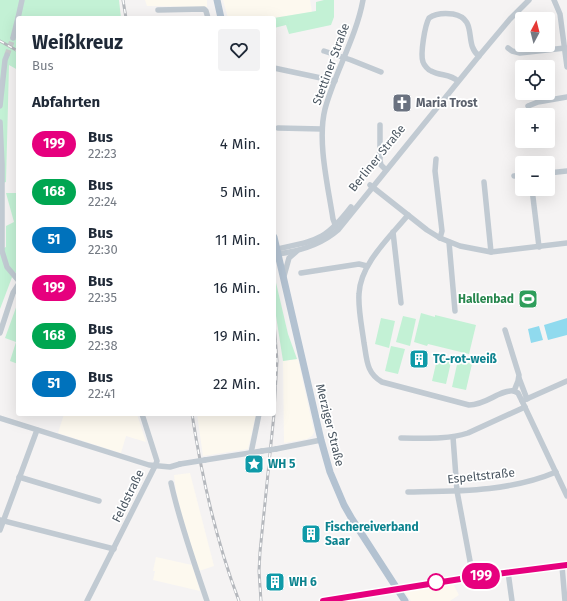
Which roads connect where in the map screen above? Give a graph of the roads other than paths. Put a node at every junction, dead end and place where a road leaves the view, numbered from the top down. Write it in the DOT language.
graph roads {
  1 [pos="22,0"];
  2 [pos="217,0"];
  3 [pos="363,0"];
  4 [pos="524,0"];
  5 [pos="530,0"];
  6 [pos="554,0"];
  7 [pos="158,10"];
  8 [pos="18,16"];
  9 [pos="207,16"];
  10 [pos="221,16"];
  11 [pos="564,24"];
  12 [pos="16,26"];
  13 [pos="13,38"];
  14 [pos="508,48"];
  15 [pos="564,48"];
  16 [pos="324,52"];
  17 [pos="7,55"];
  18 [pos="477,55"];
  19 [pos="344,58"];
  20 [pos="567,67"];
  21 [pos="276,68"];
  22 [pos="380,72"];
  23 [pos="457,80"];
  24 [pos="335,81"];
  25 [pos="567,97"];
  26 [pos="0,106"];
  27 [pos="528,106"];
  28 [pos="0,122"];
  29 [pos="380,125"];
  30 [pos="278,128"];
  31 [pos="322,129"];
  32 [pos="436,159"];
  33 [pos="384,169"];
  34 [pos="567,171"];
  35 [pos="555,172"];
  36 [pos="484,182"];
  37 [pos="371,186"];
  38 [pos="533,196"];
  39 [pos="408,215"];
  40 [pos="337,228"];
  41 [pos="394,232"];
  42 [pos="440,238"];
  43 [pos="449,242"];
  44 [pos="567,244"];
  45 [pos="276,246"];
  46 [pos="538,247"];
  47 [pos="299,250"];
  48 [pos="277,251"];
  49 [pos="491,252"];
  50 [pos="367,266"];
  51 [pos="301,273"];
  52 [pos="16,278"];
  53 [pos="284,280"];
  54 [pos="16,288"];
  55 [pos="401,303"];
  56 [pos="455,311"];
  57 [pos="505,330"];
  58 [pos="0,333"];
  59 [pos="519,378"];
  60 [pos="567,381"];
  61 [pos="514,391"];
  62 [pos="525,400"];
  63 [pos="525,407"];
  64 [pos="143,416"];
  65 [pos="259,416"];
  66 [pos="0,418"];
  67 [pos="37,430"];
  68 [pos="453,437"];
  69 [pos="401,438"];
  70 [pos="321,440"];
  71 [pos="251,453"];
  72 [pos="155,466"];
  73 [pos="556,472"];
  74 [pos="19,477"];
  75 [pos="171,483"];
  76 [pos="456,491"];
  77 [pos="408,492"];
  78 [pos="567,496"];
  79 [pos="99,501"];
  80 [pos="2,520"];
  81 [pos="0,530"];
  82 [pos="114,549"];
  83 [pos="564,565"];
  84 [pos="508,572"];
  85 [pos="473,577"];
  86 [pos="398,589"];
  87 [pos="341,600"];
  88 [pos="87,601"];
  89 [pos="207,601"];
  90 [pos="323,601"];
  91 [pos="405,601"];
  92 [pos="512,601"];
  93 [pos="565,601"];
  1 -- 8 [label="street"];
  2 -- 10 [label="main road"];
  3 -- 19 [label="street, Stettiner Straße"];
  4 -- 18 [label="street, Berliner Straße"];
  5 -- 18 [label="street, Berliner Straße"];
  6 -- 11 [label="street"];
  7 -- 9 [label="street"];
  11 -- 15 [label="street"];
  12 -- 13 [label="street"];
  14 -- 15 [label="street"];
  15 -- 20 [label="street"];
  16 -- 19 [label="street"];
  17 -- 26 [label="street"];
  18 -- 23 [label="street, Berliner Straße"];
  18 -- 23 [label="street"];
  19 -- 22 [label="street"];
  19 -- 24 [label="street, Stettiner Straße"];
  21 -- 24 [label="street"];
  23 -- 33 [label="street, Berliner Straße"];
  24 -- 31 [label="street, Stettiner Straße"];
  25 -- 27 [label="street"];
  28 -- 52 [label="street"];
  29 -- 33 [label="street"];
  30 -- 31 [label="street"];
  31 -- 40 [label="street, Stettiner Straße"];
  32 -- 42 [label="street"];
  33 -- 37 [label="street, Berliner Straße"];
  34 -- 35 [label="street"];
  36 -- 49 [label="street"];
  37 -- 39 [label="street"];
  37 -- 40 [label="street, Berliner Straße"];
  38 -- 46 [label="street"];
  39 -- 41 [label="street"];
  39 -- 42 [label="street"];
  40 -- 47 [label="street, Berliner Straße"];
  40 -- 48 [label="street, Berliner Straße"];
  41 -- 50 [label="street"];
  41 -- 55 [label="street"];
  42 -- 43 [label="street"];
  43 -- 49 [label="street"];
  43 -- 56 [label="street"];
  44 -- 46 [label="street"];
  45 -- 48 [label="main road, Merziger Straße"];
  46 -- 49 [label="street"];
  47 -- 48 [label="street, Berliner Straße"];
  47 -- 53 [label="street"];
  48 -- 53 [label="main road, Merziger Straße"];
  50 -- 51 [label="street"];
  50 -- 61 [label="street"];
  53 -- 70 [label="main road, Merziger Straße"];
  54 -- 58 [label="street"];
  57 -- 59 [label="street"];
  59 -- 61 [label="street"];
  59 -- 62 [label="street"];
  60 -- 62 [label="street"];
  61 -- 62 [label="street"];
  62 -- 63 [label="street"];
  63 -- 68 [label="street"];
  63 -- 73 [label="street"];
  64 -- 72 [label="street"];
  65 -- 71 [label="street"];
  66 -- 67 [label="street"];
  67 -- 72 [label="street"];
  67 -- 74 [label="street"];
  68 -- 69 [label="street"];
  68 -- 76 [label="street"];
  70 -- 71 [label="street, Feldstraße, bridge"];
  70 -- 86 [label="main road, Merziger Straße"];
  71 -- 72 [label="street, Feldstraße, bridge"];
  72 -- 82 [label="street, Feldstraße"];
  73 -- 76 [label="street, Espeltstraße"];
  73 -- 78 [label="street"];
  74 -- 79 [label="street"];
  74 -- 80 [label="street"];
  75 -- 89 [label="street"];
  76 -- 77 [label="street, Espeltstraße"];
  76 -- 85 [label="street"];
  80 -- 81 [label="street"];
  80 -- 82 [label="street"];
  82 -- 88 [label="street, Feldstraße"];
  83 -- 84 [label="street"];
  83 -- 93 [label="street"];
  84 -- 85 [label="street"];
  84 -- 92 [label="street"];
  85 -- 86 [label="street"];
  86 -- 87 [label="street"];
  86 -- 91 [label="main road, Merziger Straße"];
  87 -- 90 [label="street"];
}
